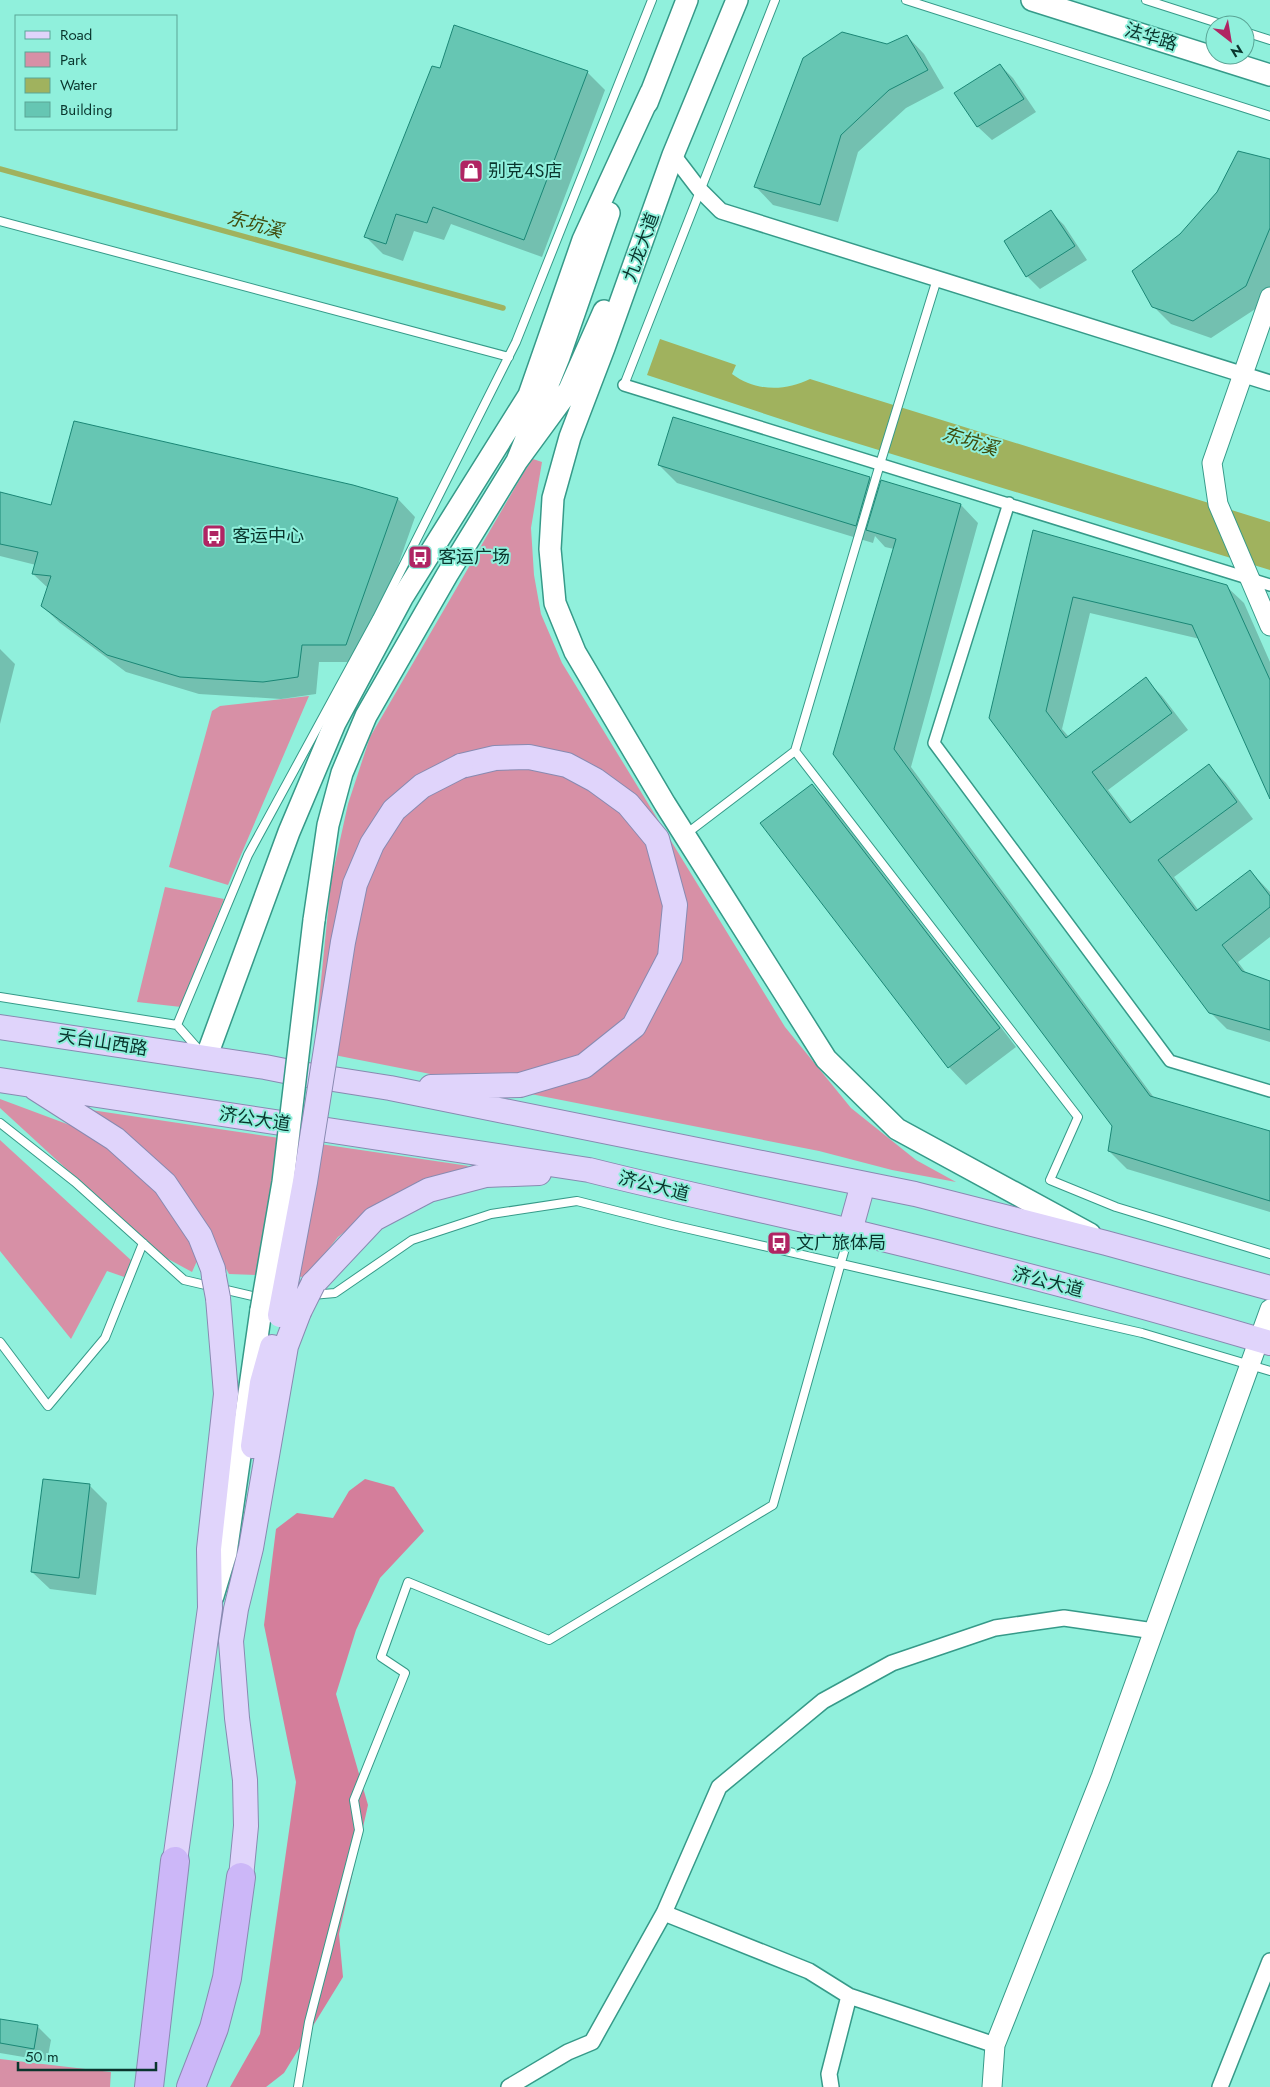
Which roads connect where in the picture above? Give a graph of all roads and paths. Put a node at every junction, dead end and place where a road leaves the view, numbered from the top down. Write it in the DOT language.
graph roads {
  1 [pos="652,0"];
  2 [pos="687,0"];
  3 [pos="737,0"];
  4 [pos="775,0"];
  5 [pos="906,0"];
  6 [pos="1032,0"];
  7 [pos="1146,0"];
  8 [pos="1205,19"];
  9 [pos="1255,35"];
  10 [pos="1270,40"];
  11 [pos="1270,75"];
  12 [pos="651,92"];
  13 [pos="1270,116"];
  14 [pos="673,155"];
  15 [pos="699,189"];
  16 [pos="0,221"];
  17 [pos="938,279"];
  18 [pos="1270,297"];
  19 [pos="508,357"];
  20 [pos="1243,374"];
  21 [pos="1270,383"];
  22 [pos="624,385"];
  23 [pos="517,461"];
  24 [pos="880,464"];
  25 [pos="1009,503"];
  26 [pos="1249,578"];
  27 [pos="1270,584"];
  28 [pos="1270,626"];
  29 [pos="795,751"];
  30 [pos="685,835"];
  31 [pos="0,997"];
  32 [pos="177,1025"];
  33 [pos="0,1027"];
  34 [pos="206,1058"];
  35 [pos="0,1080"];
  36 [pos="27,1083"];
  37 [pos="390,1088"];
  38 [pos="1270,1091"];
  39 [pos="0,1123"];
  40 [pos="589,1170"];
  41 [pos="864,1184"];
  42 [pos="850,1231"];
  43 [pos="143,1243"];
  44 [pos="1106,1243"];
  45 [pos="1270,1254"];
  46 [pos="841,1263"];
  47 [pos="1270,1288"];
  48 [pos="277,1306"];
  49 [pos="1270,1309"];
  50 [pos="1265,1341"];
  51 [pos="0,1342"];
  52 [pos="1250,1365"];
  53 [pos="1270,1371"];
  54 [pos="210,1608"];
  55 [pos="236,1609"];
  56 [pos="1154,1632"];
  57 [pos="175,1861"];
  58 [pos="241,1877"];
  59 [pos="664,1913"];
  60 [pos="1270,1961"];
  61 [pos="849,1996"];
  62 [pos="995,2045"];
  63 [pos="150,2087"];
  64 [pos="191,2087"];
  65 [pos="298,2087"];
  66 [pos="509,2087"];
  67 [pos="831,2087"];
  68 [pos="992,2087"];
  69 [pos="1220,2087"];
  1 -- 19 [label="lane"];
  2 -- 12 [label="main road"];
  3 -- 14 [label="main road, 九龙大道"];
  4 -- 15 [label="lane"];
  5 -- 13 [label="lane"];
  6 -- 11 [label="main road, 法华路"];
  7 -- 8 [label="lane"];
  9 -- 10 [label="lane"];
  12 -- 23 [label="main road"];
  12 -- 34 [label="main road"];
  14 -- 15 [label="street"];
  14 -- 23 [label="main road"];
  14 -- 30 [label="main road, 九龙大道"];
  15 -- 17 [label="street"];
  15 -- 22 [label="lane"];
  16 -- 19 [label="lane"];
  17 -- 20 [label="street"];
  17 -- 24 [label="lane"];
  18 -- 20 [label="street"];
  19 -- 32 [label="lane"];
  20 -- 21 [label="street"];
  20 -- 26 [label="street"];
  22 -- 24 [label="street"];
  23 -- 48 [label="main road, bridge"];
  24 -- 25 [label="street"];
  24 -- 29 [label="lane"];
  25 -- 26 [label="street"];
  25 -- 38 [label="street"];
  26 -- 27 [label="street"];
  26 -- 28 [label="street"];
  29 -- 30 [label="lane"];
  29 -- 45 [label="lane"];
  30 -- 44 [label="main road, 九龙大道"];
  31 -- 32 [label="lane"];
  32 -- 34 [label="lane"];
  33 -- 34 [label="main road, 天台山西路"];
  34 -- 37 [label="main road"];
  35 -- 36 [label="main road"];
  36 -- 40 [label="main road, 济公大道"];
  36 -- 54 [label="main road"];
  37 -- 41 [label="main road"];
  37 -- 48 [label="main road, bridge"];
  39 -- 43 [label="lane"];
  40 -- 42 [label="main road, 济公大道"];
  40 -- 48 [label="main road, bridge"];
  41 -- 42 [label="main road"];
  41 -- 44 [label="main road"];
  42 -- 46 [label="lane"];
  42 -- 50 [label="main road, 济公大道"];
  43 -- 48 [label="lane"];
  43 -- 51 [label="lane"];
  44 -- 47 [label="main road"];
  46 -- 48 [label="lane"];
  46 -- 52 [label="lane"];
  46 -- 65 [label="lane"];
  48 -- 54 [label="main road"];
  48 -- 55 [label="main road"];
  48 -- 55 [label="main road"];
  49 -- 50 [label="street"];
  50 -- 52 [label="street"];
  52 -- 53 [label="lane"];
  52 -- 56 [label="street"];
  54 -- 57 [label="main road"];
  55 -- 58 [label="main road"];
  56 -- 59 [label="street"];
  56 -- 62 [label="street"];
  57 -- 63 [label="highway"];
  58 -- 64 [label="highway"];
  59 -- 61 [label="street"];
  59 -- 66 [label="street"];
  60 -- 69 [label="street"];
  61 -- 62 [label="street"];
  61 -- 67 [label="street"];
  62 -- 68 [label="street"];
}
